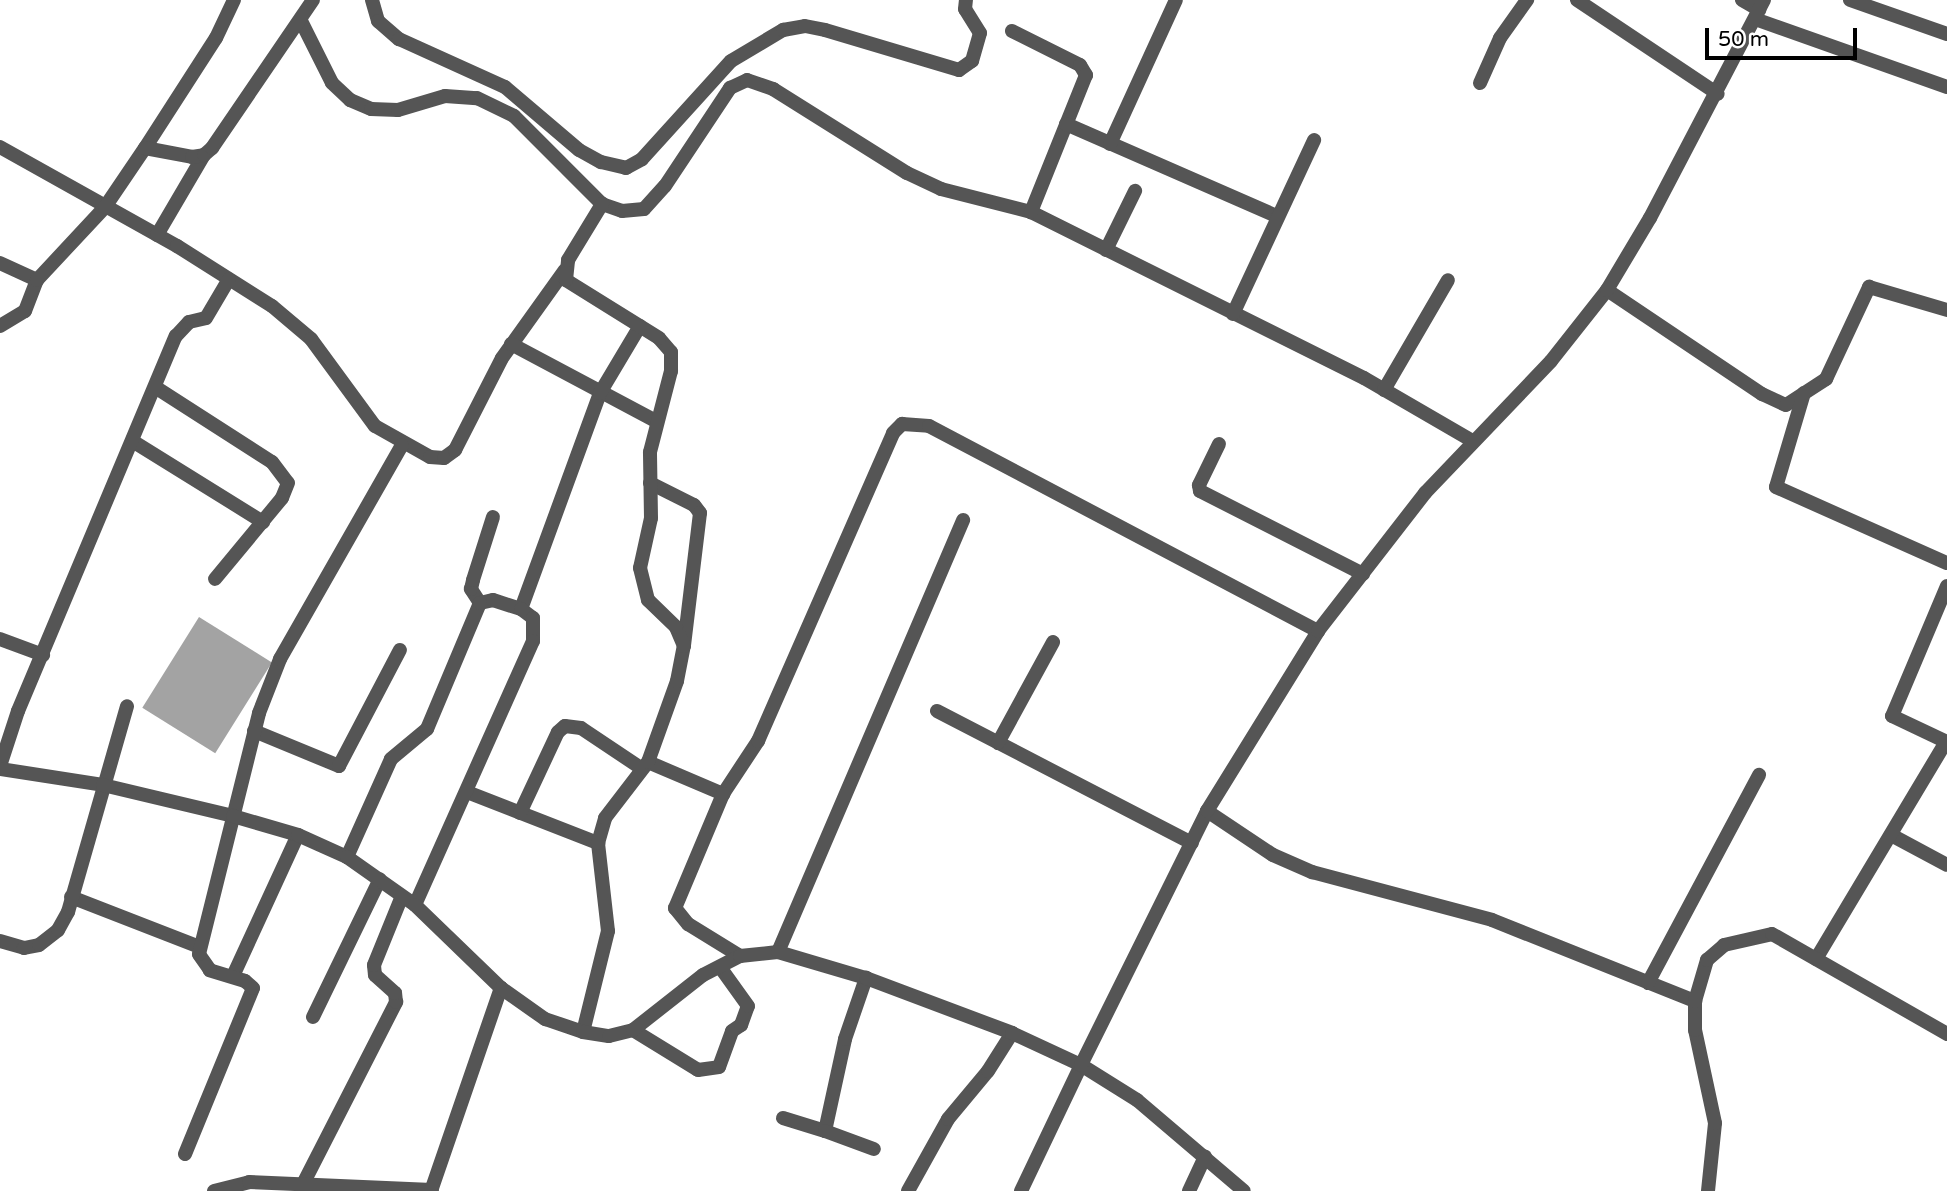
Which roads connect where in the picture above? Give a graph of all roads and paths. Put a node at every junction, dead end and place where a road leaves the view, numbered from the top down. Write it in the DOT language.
graph roads {
  1 [pos="234,0"];
  2 [pos="313,0"];
  3 [pos="372,0"];
  4 [pos="966,0"];
  5 [pos="1175,0"];
  6 [pos="1527,0"];
  7 [pos="1577,0"];
  8 [pos="1742,0"];
  9 [pos="1850,0"];
  10 [pos="1759,10"];
  11 [pos="302,21"];
  12 [pos="1012,31"];
  13 [pos="1947,34"];
  14 [pos="1480,83"];
  15 [pos="1947,87"];
  16 [pos="1718,94"];
  17 [pos="1066,124"];
  18 [pos="1314,141"];
  19 [pos="1110,144"];
  20 [pos="0,147"];
  21 [pos="145,148"];
  22 [pos="204,155"];
  23 [pos="1135,191"];
  24 [pos="602,204"];
  25 [pos="105,207"];
  26 [pos="1031,212"];
  27 [pos="1277,216"];
  28 [pos="157,235"];
  29 [pos="1106,250"];
  30 [pos="0,263"];
  31 [pos="565,270"];
  32 [pos="229,278"];
  33 [pos="37,280"];
  34 [pos="1448,280"];
  35 [pos="1607,290"];
  36 [pos="1947,310"];
  37 [pos="1233,314"];
  38 [pos="0,326"];
  39 [pos="640,326"];
  40 [pos="511,344"];
  41 [pos="155,387"];
  42 [pos="1384,390"];
  43 [pos="600,393"];
  44 [pos="1804,393"];
  45 [pos="656,421"];
  46 [pos="1471,440"];
  47 [pos="134,442"];
  48 [pos="1219,444"];
  49 [pos="402,445"];
  50 [pos="650,483"];
  51 [pos="493,517"];
  52 [pos="963,520"];
  53 [pos="263,522"];
  54 [pos="1947,563"];
  55 [pos="1363,574"];
  56 [pos="215,579"];
  57 [pos="1947,586"];
  58 [pos="480,603"];
  59 [pos="521,609"];
  60 [pos="1318,631"];
  61 [pos="0,639"];
  62 [pos="1053,642"];
  63 [pos="684,646"];
  64 [pos="400,650"];
  65 [pos="43,655"];
  66 [pos="127,706"];
  67 [pos="937,711"];
  68 [pos="254,731"];
  69 [pos="1947,742"];
  70 [pos="998,743"];
  71 [pos="644,765"];
  72 [pos="0,768"];
  73 [pos="1759,775"];
  74 [pos="103,785"];
  75 [pos="467,792"];
  76 [pos="723,794"];
  77 [pos="1207,811"];
  78 [pos="520,813"];
  79 [pos="233,816"];
  80 [pos="298,835"];
  81 [pos="1893,836"];
  82 [pos="1192,842"];
  83 [pos="598,843"];
  84 [pos="346,857"];
  85 [pos="1947,865"];
  86 [pos="380,879"];
  87 [pos="402,896"];
  88 [pos="72,897"];
  89 [pos="415,905"];
  90 [pos="0,941"];
  91 [pos="200,947"];
  92 [pos="778,952"];
  93 [pos="740,956"];
  94 [pos="1816,959"];
  95 [pos="720,967"];
  96 [pos="233,976"];
  97 [pos="866,978"];
  98 [pos="1648,983"];
  99 [pos="501,988"];
  100 [pos="1695,1001"];
  101 [pos="313,1017"];
  102 [pos="633,1030"];
  103 [pos="583,1032"];
  104 [pos="1012,1033"];
  105 [pos="1947,1034"];
  106 [pos="1081,1065"];
  107 [pos="783,1118"];
  108 [pos="825,1131"];
  109 [pos="874,1149"];
  110 [pos="185,1154"];
  111 [pos="1205,1156"];
  112 [pos="302,1186"];
  113 [pos="214,1191"];
  114 [pos="431,1191"];
  115 [pos="908,1191"];
  116 [pos="1021,1191"];
  117 [pos="1189,1191"];
  118 [pos="1244,1191"];
  119 [pos="1707,1191"];
  1 -- 21 [label="street"];
  2 -- 11 [label="street"];
  3 -- 4 [label="street"];
  5 -- 19 [label="street"];
  6 -- 14 [label="street"];
  7 -- 16 [label="street"];
  8 -- 10 [label="street"];
  9 -- 13 [label="street"];
  10 -- 15 [label="street"];
  10 -- 16 [label="street"];
  11 -- 22 [label="street"];
  11 -- 24 [label="street"];
  12 -- 17 [label="street"];
  16 -- 35 [label="street"];
  17 -- 19 [label="street"];
  17 -- 26 [label="street"];
  18 -- 27 [label="street"];
  19 -- 27 [label="street"];
  20 -- 25 [label="street"];
  21 -- 22 [label="street"];
  21 -- 25 [label="street"];
  22 -- 28 [label="street"];
  23 -- 29 [label="street"];
  24 -- 26 [label="street"];
  24 -- 31 [label="street"];
  25 -- 28 [label="street"];
  25 -- 33 [label="street"];
  26 -- 29 [label="street"];
  27 -- 37 [label="street"];
  28 -- 32 [label="street"];
  29 -- 37 [label="street"];
  30 -- 33 [label="street"];
  31 -- 39 [label="street"];
  31 -- 40 [label="street"];
  32 -- 41 [label="street"];
  32 -- 49 [label="street"];
  33 -- 38 [label="street"];
  34 -- 42 [label="street"];
  35 -- 44 [label="street"];
  35 -- 46 [label="street"];
  36 -- 44 [label="street"];
  37 -- 42 [label="street"];
  39 -- 43 [label="street"];
  39 -- 45 [label="street"];
  40 -- 43 [label="street"];
  40 -- 49 [label="street"];
  41 -- 47 [label="street"];
  41 -- 53 [label="street"];
  42 -- 46 [label="street"];
  43 -- 45 [label="street"];
  43 -- 59 [label="street"];
  44 -- 54 [label="street"];
  45 -- 50 [label="street"];
  46 -- 55 [label="street"];
  47 -- 53 [label="street"];
  47 -- 65 [label="street"];
  48 -- 55 [label="street"];
  49 -- 68 [label="street"];
  50 -- 63 [label="street"];
  50 -- 63 [label="street"];
  51 -- 58 [label="street"];
  52 -- 92 [label="street"];
  53 -- 56 [label="street"];
  55 -- 60 [label="street"];
  57 -- 69 [label="street"];
  58 -- 59 [label="street"];
  58 -- 84 [label="street"];
  59 -- 75 [label="street"];
  60 -- 76 [label="street"];
  60 -- 77 [label="street"];
  61 -- 65 [label="street"];
  62 -- 70 [label="street"];
  63 -- 71 [label="street"];
  64 -- 68 [label="street"];
  65 -- 72 [label="street"];
  66 -- 74 [label="street"];
  67 -- 70 [label="street"];
  68 -- 79 [label="street"];
  69 -- 81 [label="street"];
  70 -- 82 [label="street"];
  71 -- 76 [label="street"];
  71 -- 78 [label="street"];
  71 -- 83 [label="street"];
  72 -- 74 [label="street"];
  73 -- 98 [label="street"];
  74 -- 79 [label="street"];
  74 -- 88 [label="street"];
  75 -- 78 [label="street"];
  75 -- 89 [label="street"];
  76 -- 93 [label="street"];
  77 -- 82 [label="street"];
  77 -- 98 [label="street"];
  78 -- 83 [label="street"];
  79 -- 80 [label="street"];
  79 -- 91 [label="street"];
  80 -- 84 [label="street"];
  80 -- 96 [label="street"];
  81 -- 85 [label="street"];
  81 -- 94 [label="street"];
  82 -- 106 [label="street"];
  83 -- 103 [label="street"];
  84 -- 86 [label="street"];
  86 -- 87 [label="street"];
  86 -- 101 [label="street"];
  87 -- 89 [label="street"];
  87 -- 112 [label="street"];
  88 -- 90 [label="street"];
  88 -- 91 [label="street"];
  89 -- 99 [label="street"];
  91 -- 96 [label="street"];
  92 -- 93 [label="street"];
  92 -- 97 [label="street"];
  93 -- 95 [label="street"];
  94 -- 100 [label="street"];
  94 -- 105 [label="street"];
  95 -- 102 [label="street"];
  95 -- 102 [label="street"];
  96 -- 110 [label="street"];
  97 -- 104 [label="street"];
  97 -- 108 [label="street"];
  98 -- 100 [label="street"];
  99 -- 103 [label="street"];
  99 -- 114 [label="street"];
  100 -- 119 [label="street"];
  102 -- 103 [label="street"];
  104 -- 106 [label="street"];
  104 -- 115 [label="street"];
  106 -- 111 [label="street"];
  106 -- 116 [label="street"];
  107 -- 108 [label="street"];
  108 -- 109 [label="street"];
  111 -- 117 [label="street"];
  111 -- 118 [label="street"];
  112 -- 113 [label="street"];
  112 -- 114 [label="street"];
}
